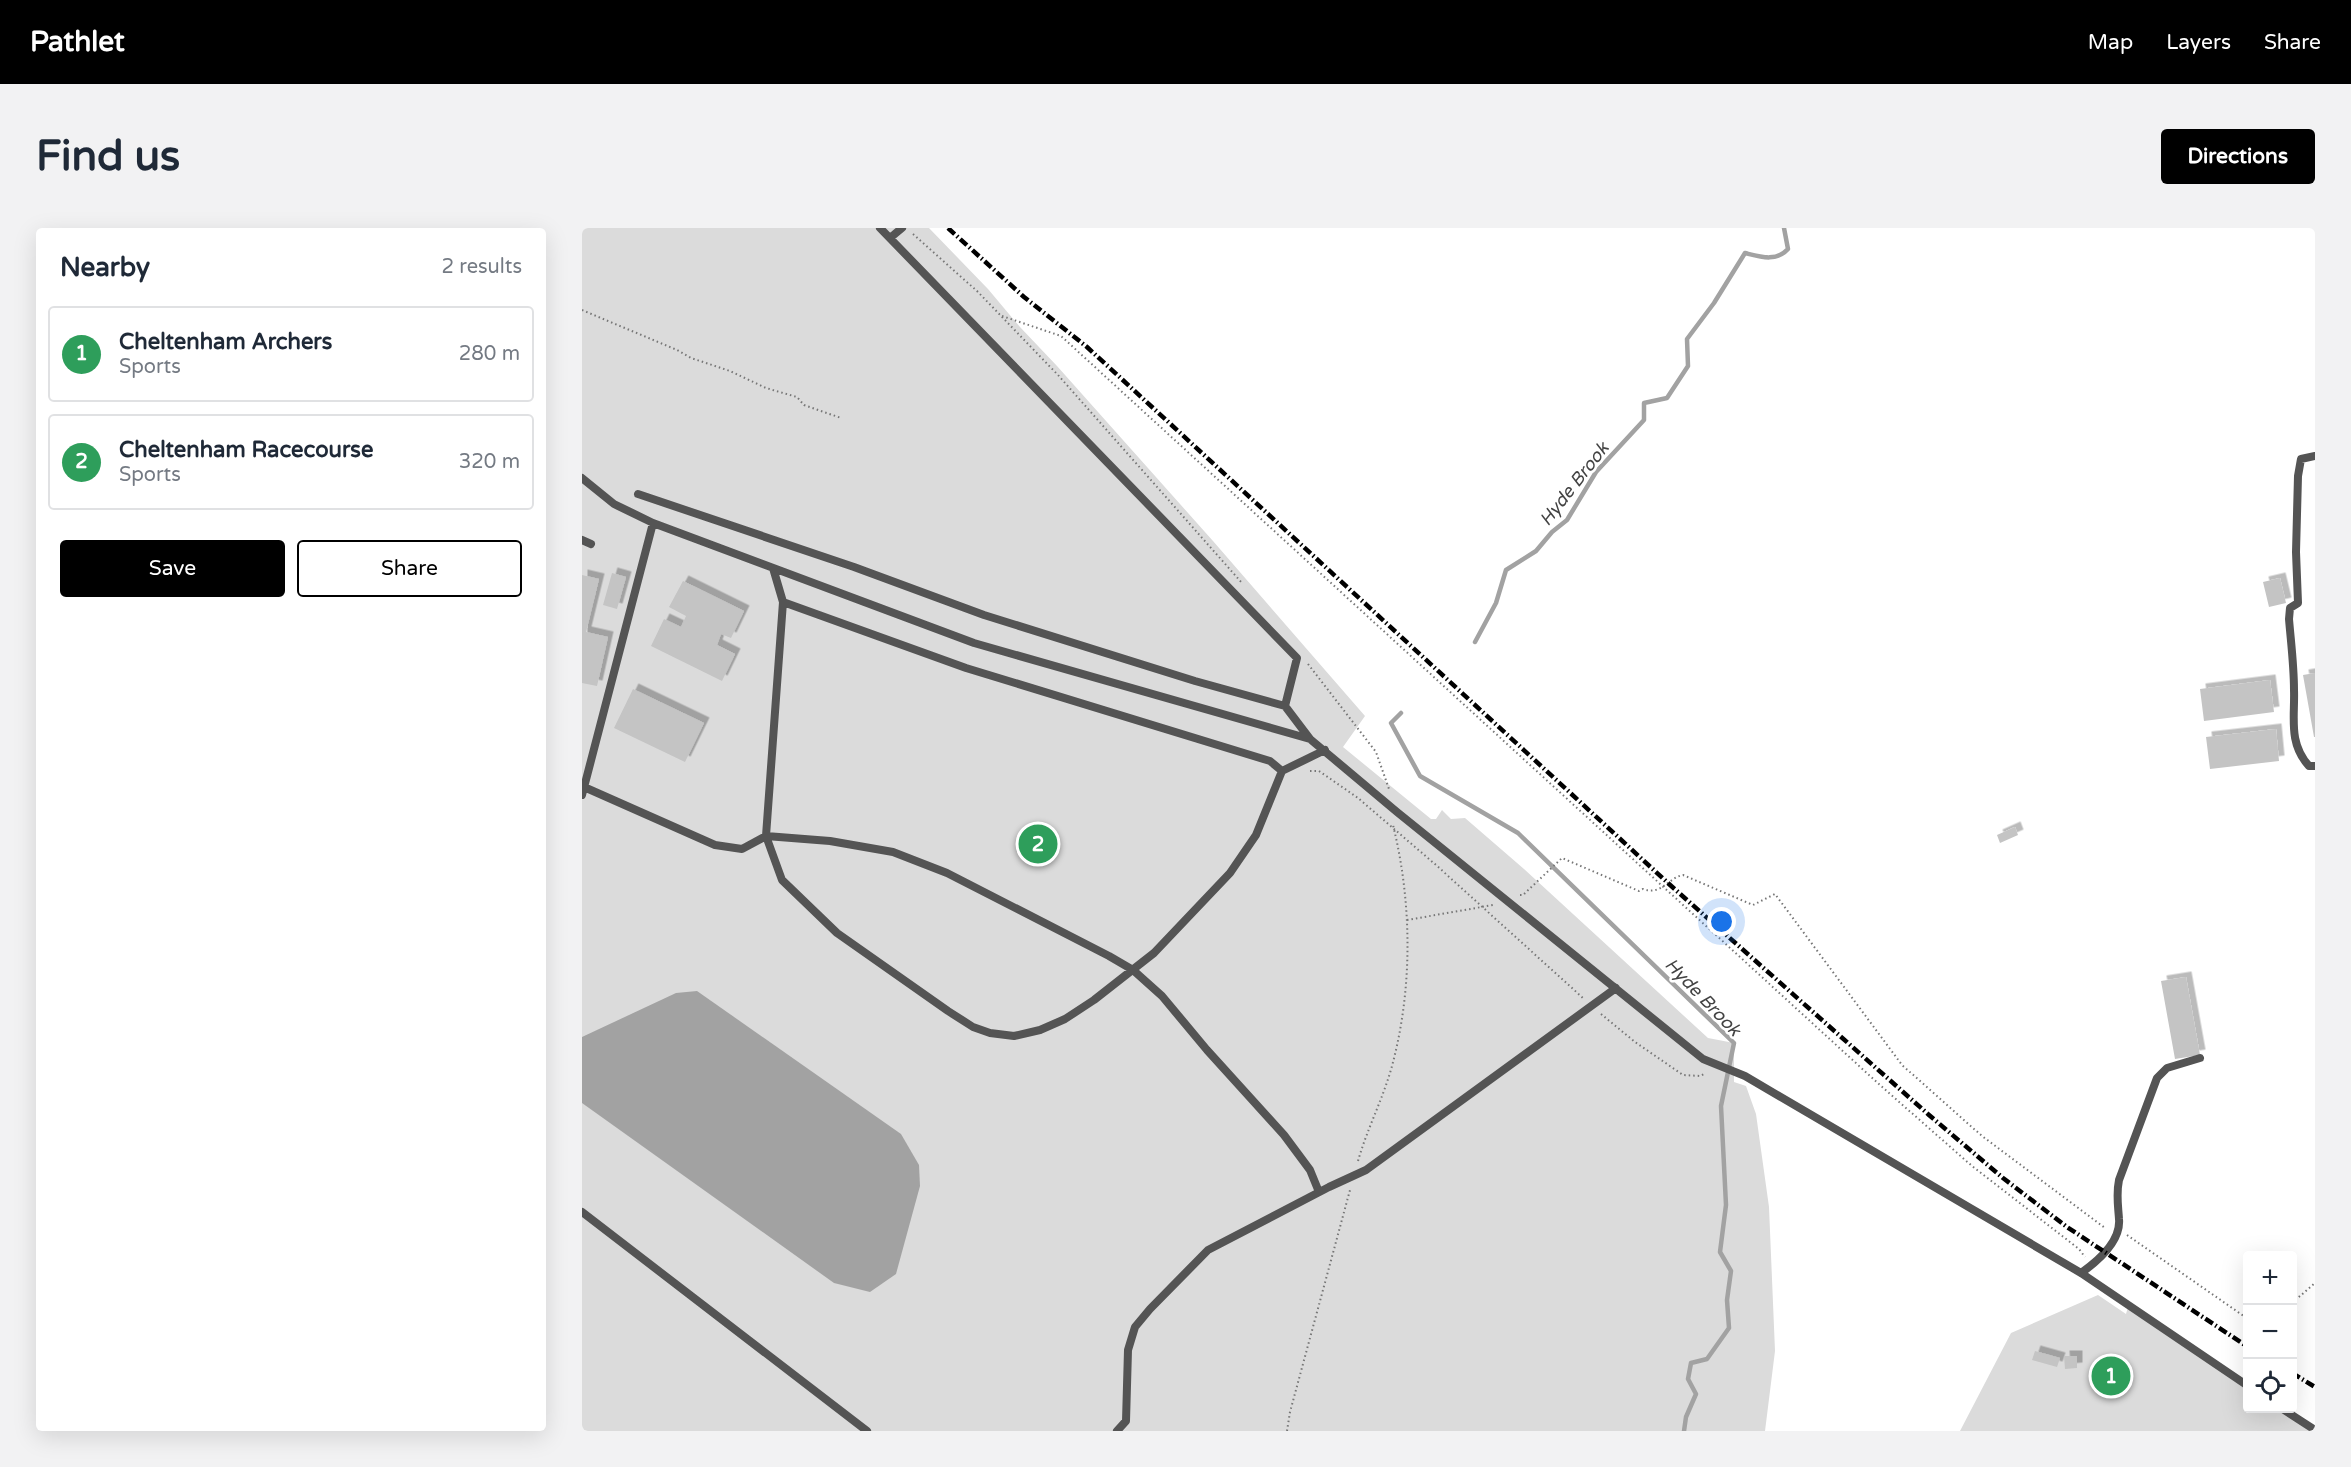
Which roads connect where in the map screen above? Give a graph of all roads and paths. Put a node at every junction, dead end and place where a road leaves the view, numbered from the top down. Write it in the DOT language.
graph roads {
  1 [pos="880,228"];
  2 [pos="904,228"];
  3 [pos="890,238"];
  4 [pos="582,310"];
  5 [pos="841,418"];
  6 [pos="2315,456"];
  7 [pos="584,481"];
  8 [pos="638,494"];
  9 [pos="653,523"];
  10 [pos="582,540"];
  11 [pos="591,544"];
  12 [pos="773,568"];
  13 [pos="783,602"];
  14 [pos="1285,706"];
  15 [pos="1310,739"];
  16 [pos="1325,750"];
  17 [pos="2315,766"];
  18 [pos="1281,771"];
  19 [pos="583,791"];
  20 [pos="1397,812"];
  21 [pos="1394,829"];
  22 [pos="766,836"];
  23 [pos="1664,888"];
  24 [pos="1503,898"];
  25 [pos="1483,907"];
  26 [pos="1406,921"];
  27 [pos="1133,970"];
  28 [pos="1616,988"];
  29 [pos="1591,1006"];
  30 [pos="2200,1058"];
  31 [pos="1717,1064"];
  32 [pos="1354,1175"];
  33 [pos="1318,1192"];
  34 [pos="582,1212"];
  35 [pos="2116,1231"];
  36 [pos="2092,1265"];
  37 [pos="2081,1273"];
  38 [pos="2315,1283"];
  39 [pos="2297,1299"];
  40 [pos="2243,1316"];
  41 [pos="2243,1383"];
  42 [pos="2289,1413"];
  43 [pos="2315,1430"];
  44 [pos="867,1431"];
  45 [pos="1117,1431"];
  46 [pos="1287,1431"];
  1 -- 3 [label="lane"];
  2 -- 3 [label="lane"];
  2 -- 23 [label="path"];
  3 -- 14 [label="lane"];
  4 -- 5 [label="path"];
  6 -- 17 [label="lane"];
  7 -- 9 [label="lane"];
  8 -- 14 [label="lane"];
  9 -- 12 [label="lane"];
  9 -- 19 [label="lane"];
  10 -- 11 [label="lane"];
  12 -- 13 [label="lane"];
  12 -- 15 [label="lane"];
  13 -- 18 [label="lane"];
  13 -- 22 [label="lane"];
  14 -- 15 [label="lane"];
  15 -- 16 [label="lane"];
  16 -- 18 [label="lane"];
  16 -- 20 [label="lane"];
  18 -- 21 [label="path"];
  18 -- 27 [label="lane"];
  19 -- 22 [label="lane"];
  20 -- 21 [label="path"];
  20 -- 24 [label="lane"];
  21 -- 25 [label="path"];
  21 -- 26 [label="path"];
  22 -- 27 [label="lane"];
  22 -- 27 [label="lane"];
  23 -- 24 [label="path"];
  23 -- 35 [label="path"];
  23 -- 36 [label="path"];
  24 -- 25 [label="path"];
  24 -- 28 [label="lane"];
  25 -- 26 [label="path"];
  25 -- 29 [label="path"];
  26 -- 32 [label="path"];
  27 -- 33 [label="lane"];
  28 -- 29 [label="lane"];
  28 -- 31 [label="lane"];
  29 -- 31 [label="path"];
  29 -- 32 [label="lane"];
  30 -- 35 [label="lane"];
  31 -- 37 [label="lane"];
  32 -- 33 [label="lane"];
  32 -- 46 [label="path"];
  33 -- 45 [label="lane"];
  34 -- 44 [label="lane"];
  35 -- 36 [label="lane"];
  35 -- 40 [label="path"];
  36 -- 37 [label="lane"];
  37 -- 41 [label="lane"];
  38 -- 39 [label="path"];
  42 -- 43 [label="lane"];
}
